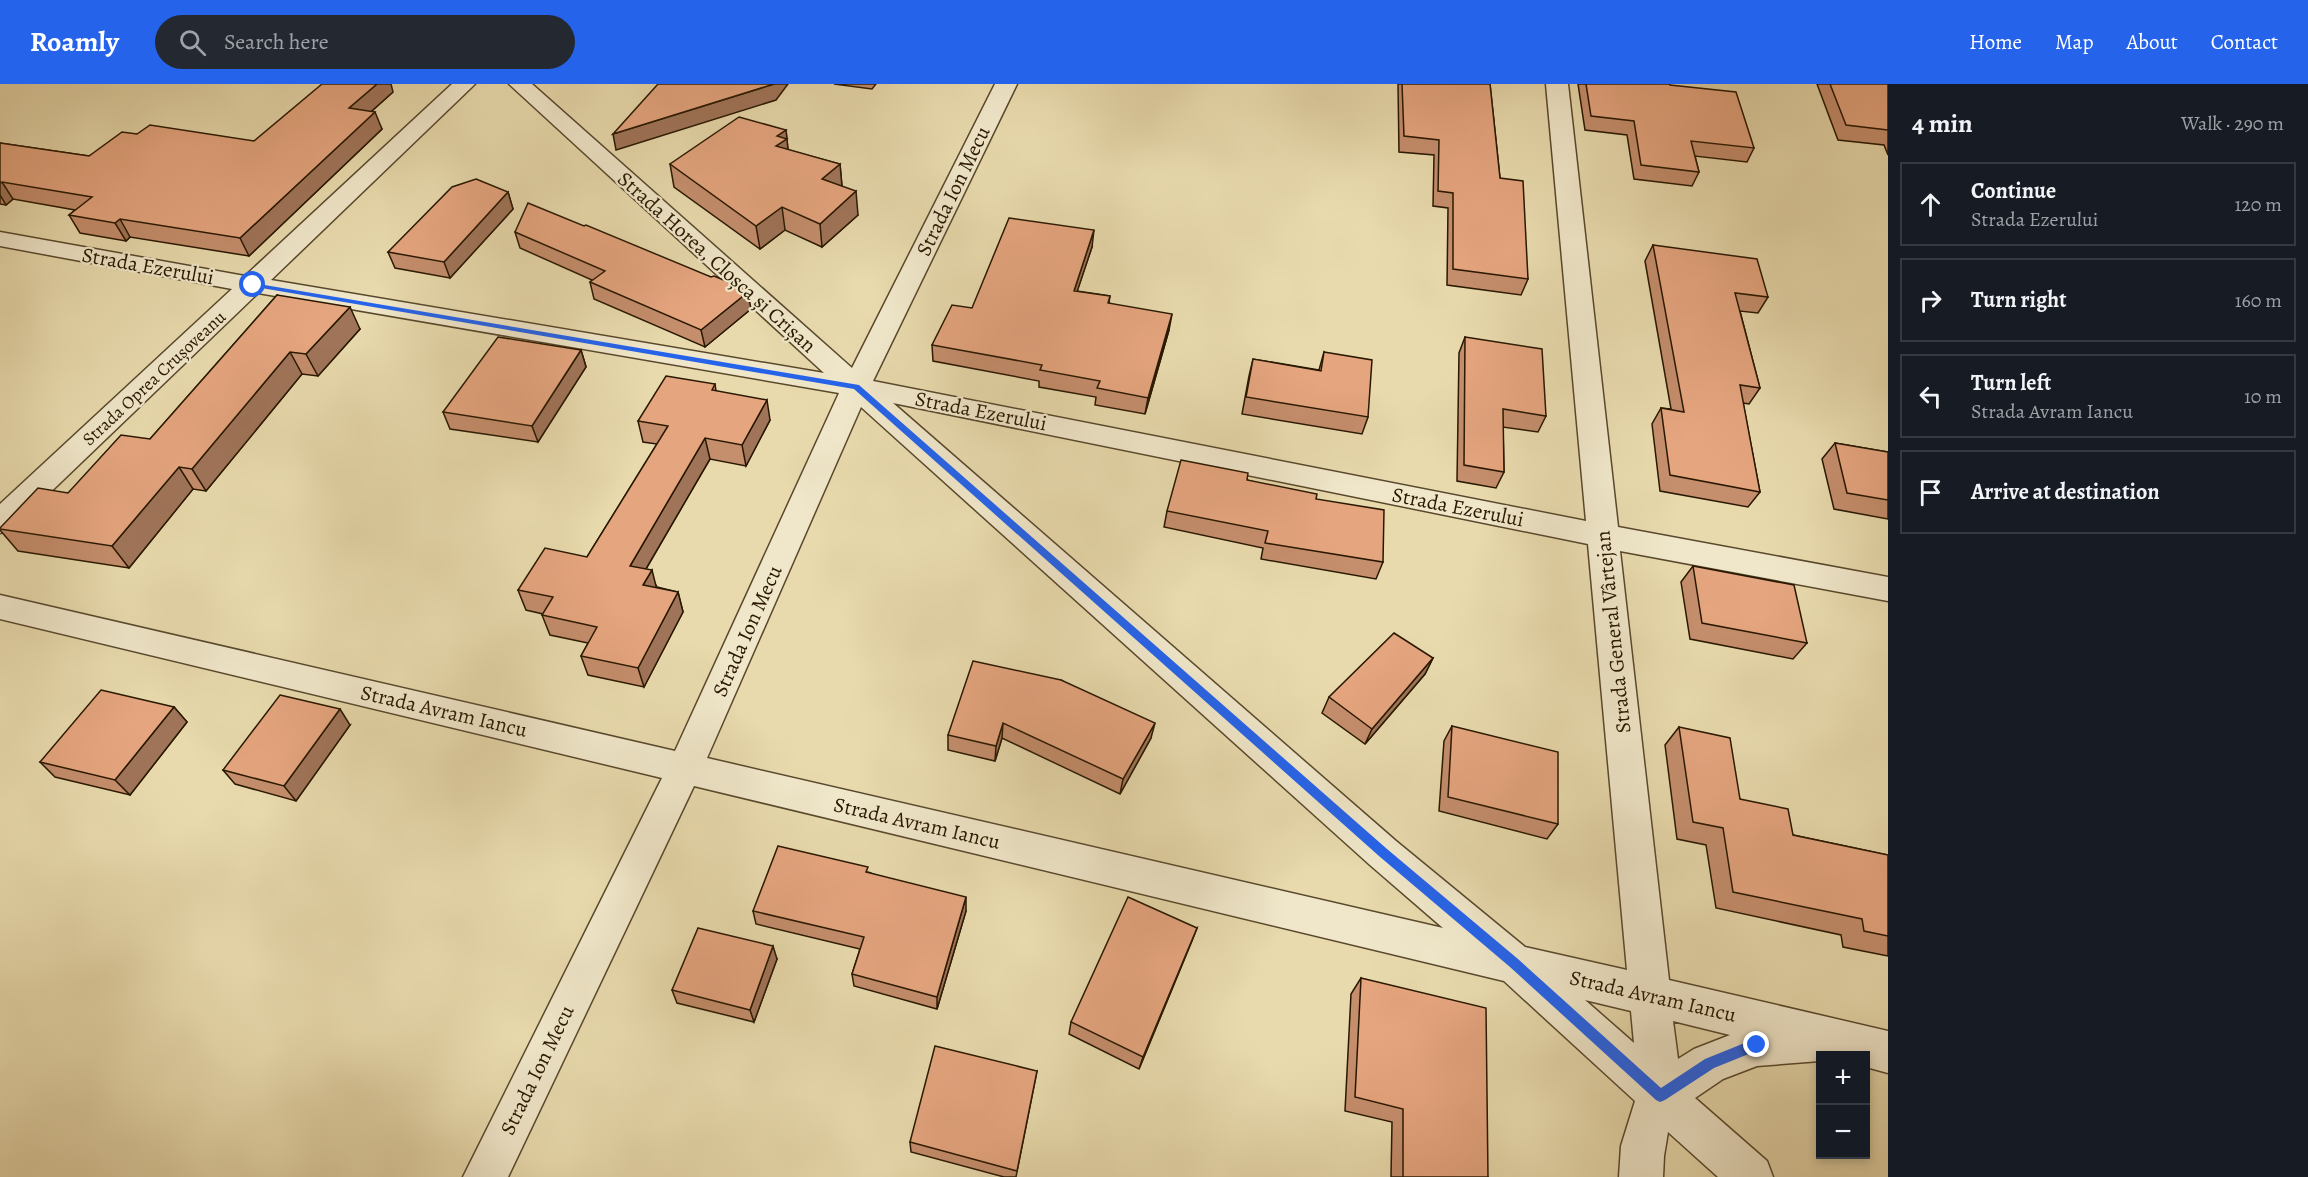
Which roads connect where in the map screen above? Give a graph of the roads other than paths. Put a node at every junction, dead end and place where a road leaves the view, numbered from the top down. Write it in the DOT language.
graph roads {
  1 [pos="464,84"];
  2 [pos="520,84"];
  3 [pos="1006,84"];
  4 [pos="1557,84"];
  5 [pos="0,239"];
  6 [pos="253,285"];
  7 [pos="856,387"];
  8 [pos="0,522"];
  9 [pos="1604,536"];
  10 [pos="1888,589"];
  11 [pos="0,607"];
  12 [pos="685,768"];
  13 [pos="1514,963"];
  14 [pos="1650,995"];
  15 [pos="1834,1039"];
  16 [pos="1888,1052"];
  17 [pos="1660,1095"];
  18 [pos="485,1177"];
  19 [pos="1641,1177"];
  20 [pos="1751,1177"];
  1 -- 6 [label="street, Strada Oprea Crușoveanu"];
  2 -- 7 [label="street, Strada Horea, Cloșca și Crișan"];
  3 -- 7 [label="street, Strada Ion Mecu"];
  4 -- 9 [label="street, Strada General Vârtejan"];
  5 -- 6 [label="street, Strada Ezerului"];
  6 -- 7 [label="street, Strada Ezerului"];
  6 -- 8 [label="street, Strada Oprea Crușoveanu"];
  7 -- 9 [label="street, Strada Ezerului"];
  7 -- 12 [label="street, Strada Ion Mecu"];
  7 -- 13 [label="street, Strada Horea, Cloșca și Crișan"];
  9 -- 10 [label="street, Strada Ezerului"];
  9 -- 14 [label="street, Strada General Vârtejan"];
  11 -- 12 [label="street, Strada Avram Iancu"];
  12 -- 13 [label="street, Strada Avram Iancu"];
  12 -- 18 [label="street, Strada Ion Mecu"];
  13 -- 14 [label="street, Strada Avram Iancu"];
  13 -- 17 [label="street, Strada Horea, Cloșca și Crișan"];
  14 -- 15 [label="street, Strada Avram Iancu"];
  14 -- 17 [label="street, Strada General Vârtejan"];
  15 -- 16 [label="street, Strada Avram Iancu"];
  15 -- 17 [label="street, Strada Avram Iancu"];
  17 -- 19 [label="street, Strada General Vârtejan"];
  17 -- 20 [label="street, Strada Horea, Cloșca și Crișan"];
}
